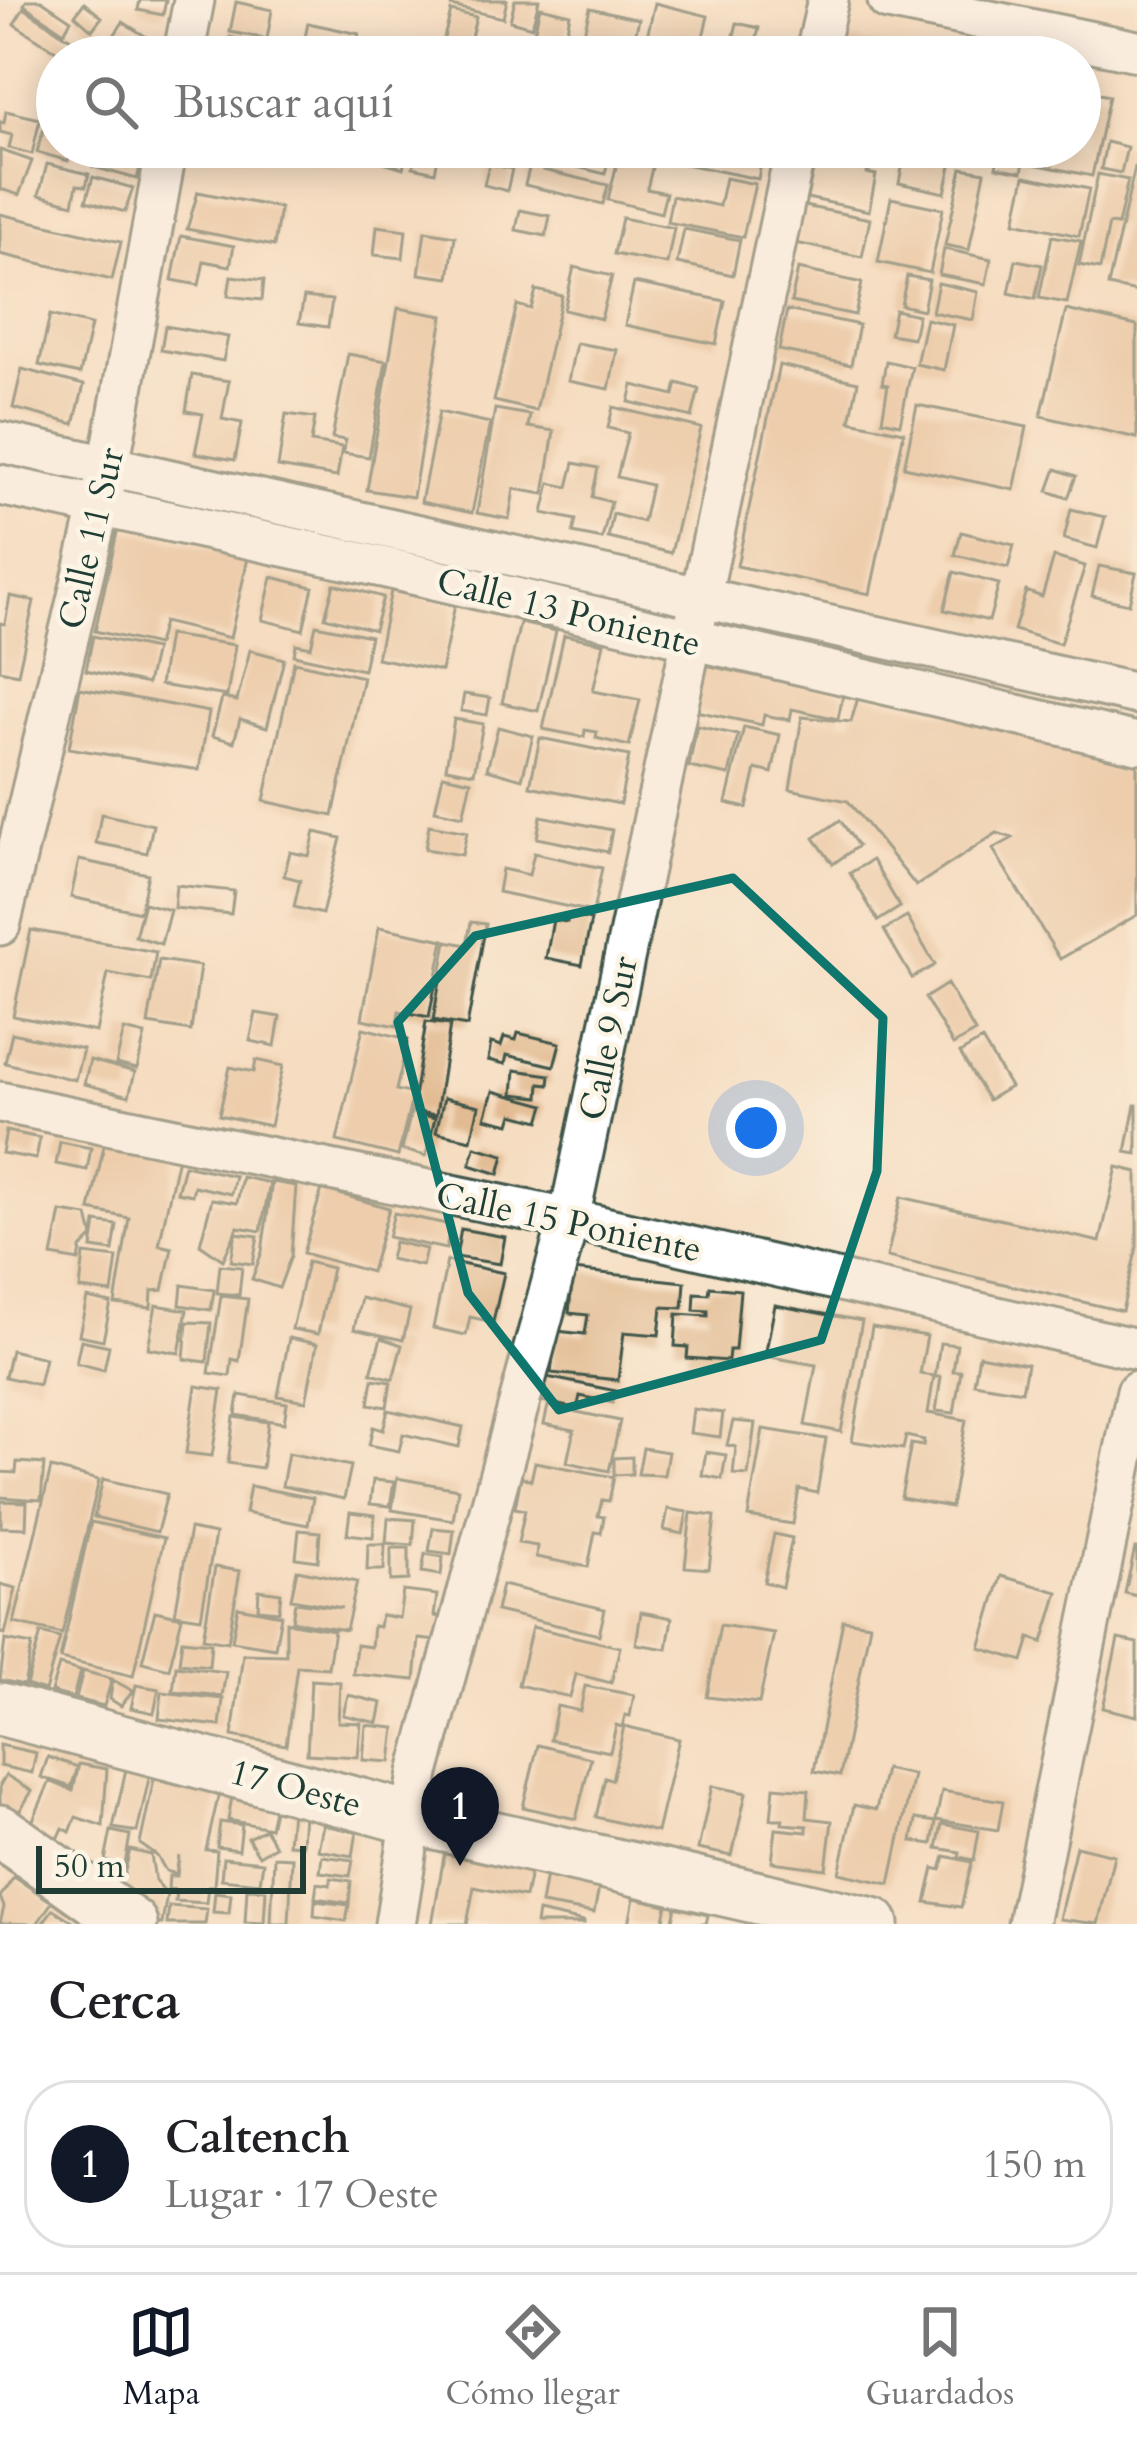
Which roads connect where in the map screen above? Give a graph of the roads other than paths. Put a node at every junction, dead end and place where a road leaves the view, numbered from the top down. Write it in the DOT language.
graph roads {
  1 [pos="194,0"];
  2 [pos="828,0"];
  3 [pos="888,0"];
  4 [pos="187,36"];
  5 [pos="820,36"];
  6 [pos="1060,36"];
  7 [pos="1101,44"];
  8 [pos="1137,52"];
  9 [pos="163,168"];
  10 [pos="792,168"];
  11 [pos="0,442"];
  12 [pos="109,466"];
  13 [pos="0,485"];
  14 [pos="98,507"];
  15 [pos="700,596"];
  16 [pos="692,641"];
  17 [pos="1137,694"];
  18 [pos="1137,743"];
  19 [pos="0,925"];
  20 [pos="0,1102"];
  21 [pos="569,1220"];
  22 [pos="1137,1348"];
  23 [pos="1137,1391"];
  24 [pos="0,1709"];
  25 [pos="414,1819"];
  26 [pos="0,1831"];
  27 [pos="130,1924"];
  28 [pos="395,1924"];
  29 [pos="873,1924"];
  30 [pos="1028,1924"];
  1 -- 4 [label="street"];
  2 -- 5 [label="street"];
  3 -- 6 [label="street"];
  7 -- 8 [label="street"];
  9 -- 12 [label="street, Calle 11 Sur"];
  10 -- 15 [label="street, Calle 9 Sur"];
  11 -- 12 [label="street, Calle 13 Poniente"];
  12 -- 14 [label="street, Calle 11 Sur"];
  12 -- 15 [label="street, Calle 13 Poniente"];
  13 -- 14 [label="street, Calle 13 Poniente"];
  14 -- 16 [label="street, Calle 13 Poniente"];
  14 -- 19 [label="street, Calle 11 Sur"];
  15 -- 16 [label="street, Calle 9 Sur"];
  15 -- 17 [label="street, Calle 13 Poniente"];
  16 -- 18 [label="street, Calle 13 Poniente"];
  16 -- 21 [label="street, Calle 9 Sur"];
  20 -- 21 [label="street, Calle 15 Poniente"];
  21 -- 22 [label="street, Calle 15 Poniente"];
  21 -- 25 [label="street, Calle 9 Sur"];
  23 -- 30 [label="street"];
  24 -- 25 [label="street, 17 Oeste"];
  25 -- 28 [label="street, Calle 9 Sur"];
  25 -- 29 [label="street, 17 Oeste"];
  26 -- 27 [label="street"];
}
